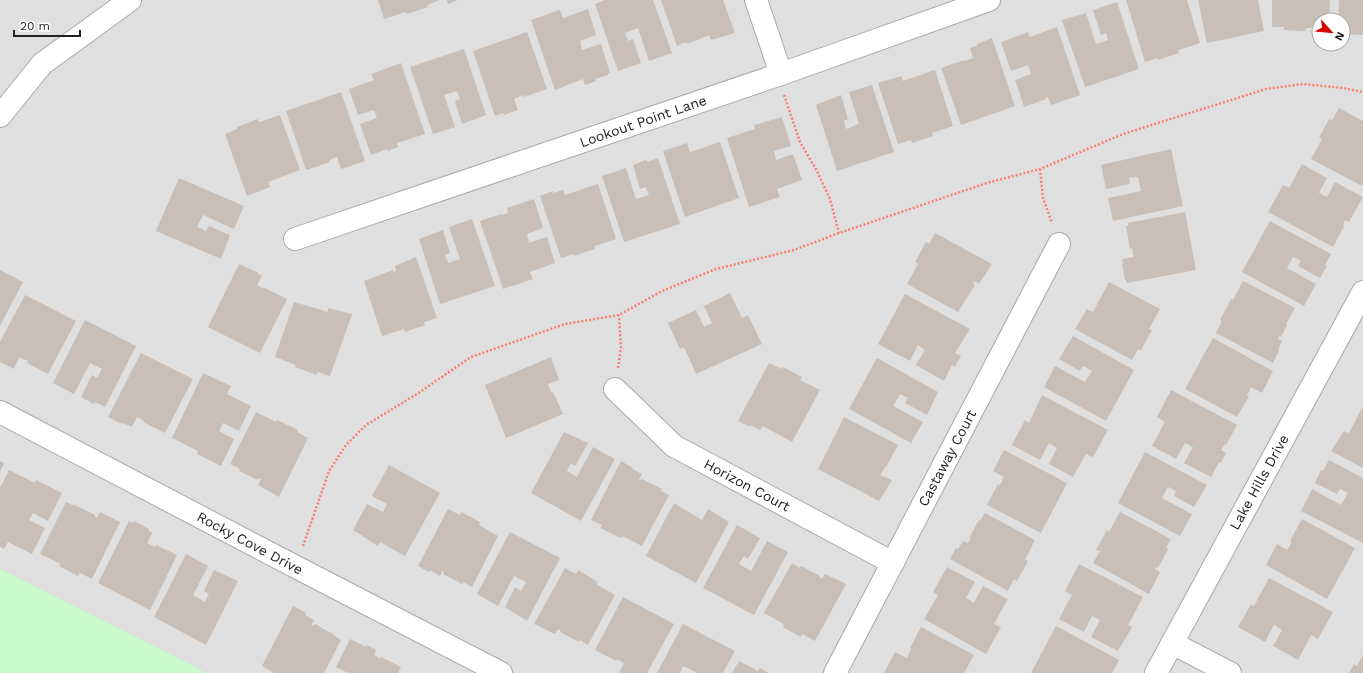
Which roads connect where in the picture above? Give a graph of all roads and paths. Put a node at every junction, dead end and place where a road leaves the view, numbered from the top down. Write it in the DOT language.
graph roads {
  1 [pos="130,0"];
  2 [pos="756,0"];
  3 [pos="989,0"];
  4 [pos="781,74"];
  5 [pos="1363,92"];
  6 [pos="0,116"];
  7 [pos="1040,169"];
  8 [pos="839,233"];
  9 [pos="295,239"];
  10 [pos="1059,244"];
  11 [pos="1363,292"];
  12 [pos="619,315"];
  13 [pos="615,390"];
  14 [pos="0,412"];
  15 [pos="893,563"];
  16 [pos="294,566"];
  17 [pos="1172,643"];
  18 [pos="501,673"];
  19 [pos="835,673"];
  20 [pos="1156,673"];
  21 [pos="1230,673"];
  1 -- 6 [label="street"];
  2 -- 4 [label="street"];
  3 -- 4 [label="street, Lookout Point Lane"];
  4 -- 8 [label="path"];
  4 -- 9 [label="street, Lookout Point Lane"];
  5 -- 7 [label="path"];
  7 -- 8 [label="path"];
  7 -- 10 [label="path"];
  8 -- 12 [label="path"];
  10 -- 15 [label="street, Castaway Court"];
  11 -- 17 [label="street, Lake Hills Drive"];
  12 -- 13 [label="path"];
  12 -- 16 [label="path"];
  13 -- 15 [label="street, Horizon Court"];
  14 -- 16 [label="street, Rocky Cove Drive"];
  15 -- 19 [label="street, Castaway Court"];
  16 -- 18 [label="street, Rocky Cove Drive"];
  17 -- 20 [label="street, Lake Hills Drive"];
  17 -- 21 [label="street"];
}
